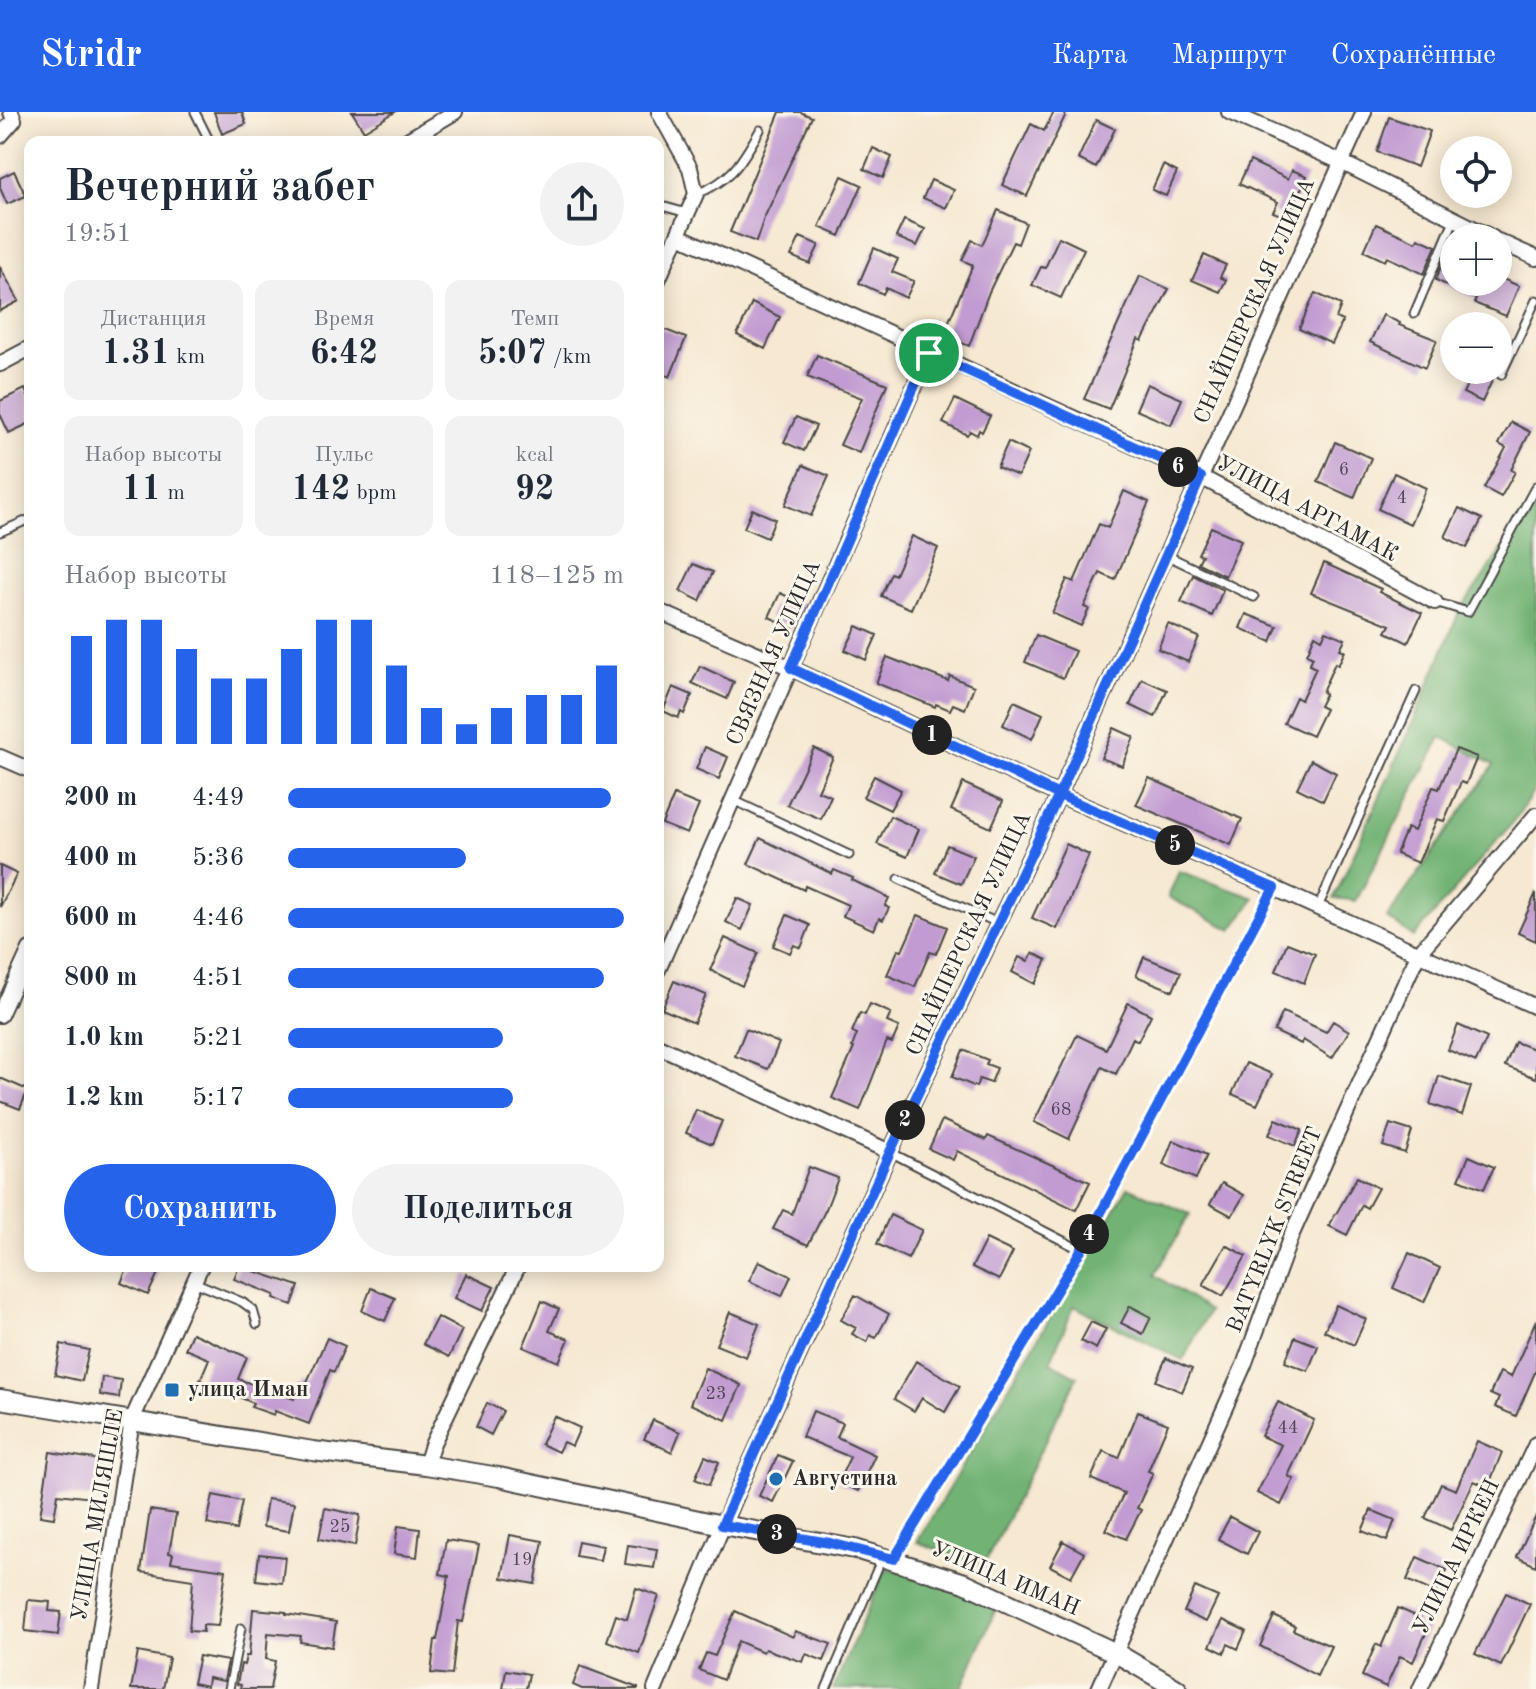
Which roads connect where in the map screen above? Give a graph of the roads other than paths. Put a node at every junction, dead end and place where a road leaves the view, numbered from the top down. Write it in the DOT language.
graph roads {
  1 [pos="11,112"];
  2 [pos="195,112"];
  3 [pos="455,112"];
  4 [pos="659,112"];
  5 [pos="1229,112"];
  6 [pos="1364,112"];
  7 [pos="760,130"];
  8 [pos="0,136"];
  9 [pos="207,136"];
  10 [pos="414,136"];
  11 [pos="1341,162"];
  12 [pos="696,194"];
  13 [pos="664,207"];
  14 [pos="688,213"];
  15 [pos="1454,220"];
  16 [pos="1463,224"];
  17 [pos="679,236"];
  18 [pos="1512,247"];
  19 [pos="1536,258"];
  20 [pos="664,267"];
  21 [pos="1536,300"];
  22 [pos="1414,314"];
  23 [pos="24,351"];
  24 [pos="1512,351"];
  25 [pos="929,353"];
  26 [pos="0,364"];
  27 [pos="1201,477"];
  28 [pos="1536,486"];
  29 [pos="24,522"];
  30 [pos="0,532"];
  31 [pos="1165,555"];
  32 [pos="1254,597"];
  33 [pos="1435,602"];
  34 [pos="664,614"];
  35 [pos="791,668"];
  36 [pos="1416,691"];
  37 [pos="0,757"];
  38 [pos="24,767"];
  39 [pos="1059,795"];
  40 [pos="733,800"];
  41 [pos="1536,815"];
  42 [pos="849,855"];
  43 [pos="899,879"];
  44 [pos="1274,888"];
  45 [pos="1317,908"];
  46 [pos="998,923"];
  47 [pos="1418,954"];
  48 [pos="664,956"];
  49 [pos="24,976"];
  50 [pos="1536,1007"];
  51 [pos="0,1015"];
  52 [pos="664,1049"];
  53 [pos="890,1152"];
  54 [pos="1081,1250"];
  55 [pos="198,1272"];
  56 [pos="515,1272"];
  57 [pos="194,1282"];
  58 [pos="257,1324"];
  59 [pos="0,1399"];
  60 [pos="132,1420"];
  61 [pos="1536,1444"];
  62 [pos="426,1465"];
  63 [pos="722,1525"];
  64 [pos="889,1558"];
  65 [pos="241,1628"];
  66 [pos="1116,1653"];
  67 [pos="91,1689"];
  68 [pos="229,1689"];
  69 [pos="655,1689"];
  70 [pos="826,1689"];
  71 [pos="1099,1689"];
  72 [pos="1177,1689"];
  73 [pos="1420,1689"];
  1 -- 8 [label="street"];
  2 -- 9 [label="lane"];
  3 -- 10 [label="street"];
  4 -- 12 [label="street"];
  5 -- 11 [label="street"];
  6 -- 11 [label="street, СНАЙПЕРСКАЯ УЛИЦА"];
  7 -- 12 [label="lane"];
  11 -- 15 [label="street"];
  11 -- 27 [label="street, СНАЙПЕРСКАЯ УЛИЦА"];
  12 -- 14 [label="street"];
  13 -- 14 [label="lane"];
  14 -- 17 [label="street"];
  15 -- 16 [label="street"];
  15 -- 22 [label="lane"];
  17 -- 20 [label="street"];
  17 -- 25 [label="street, УЛИЦА АРГАМАК"];
  18 -- 19 [label="street"];
  21 -- 24 [label="lane"];
  23 -- 26 [label="street"];
  25 -- 27 [label="street, УЛИЦА АРГАМАК"];
  25 -- 35 [label="street, СВЯЗНАЯ УЛИЦА"];
  27 -- 31 [label="street, СНАЙПЕРСКАЯ УЛИЦА"];
  27 -- 33 [label="street, УЛИЦА АРГАМАК"];
  28 -- 33 [label="lane"];
  29 -- 30 [label="lane"];
  31 -- 32 [label="lane"];
  31 -- 39 [label="street, СНАЙПЕРСКАЯ УЛИЦА"];
  34 -- 35 [label="street"];
  35 -- 39 [label="street"];
  35 -- 40 [label="street, СВЯЗНАЯ УЛИЦА"];
  36 -- 45 [label="lane"];
  37 -- 38 [label="street"];
  39 -- 44 [label="street"];
  39 -- 46 [label="street, СНАЙПЕРСКАЯ УЛИЦА"];
  40 -- 42 [label="lane"];
  40 -- 48 [label="street, СВЯЗНАЯ УЛИЦА"];
  41 -- 47 [label="street, BATYRLYK STREET"];
  43 -- 46 [label="lane"];
  44 -- 45 [label="street"];
  44 -- 54 [label="lane"];
  45 -- 47 [label="street"];
  46 -- 53 [label="street, СНАЙПЕРСКАЯ УЛИЦА"];
  47 -- 50 [label="street"];
  47 -- 66 [label="street, BATYRLYK STREET"];
  49 -- 51 [label="street"];
  52 -- 53 [label="street"];
  53 -- 54 [label="lane"];
  53 -- 63 [label="street, СНАЙПЕРСКАЯ УЛИЦА"];
  54 -- 64 [label="lane"];
  55 -- 57 [label="street, УЛИЦА МИЛЯШЛЕ"];
  56 -- 62 [label="street"];
  57 -- 58 [label="lane"];
  57 -- 60 [label="street, УЛИЦА МИЛЯШЛЕ"];
  59 -- 60 [label="street, УЛИЦА ИМАН"];
  60 -- 62 [label="street, УЛИЦА ИМАН"];
  60 -- 67 [label="street, УЛИЦА МИЛЯШЛЕ"];
  61 -- 73 [label="street, УЛИЦА ИРКЕН"];
  62 -- 63 [label="street, УЛИЦА ИМАН"];
  63 -- 64 [label="street, УЛИЦА ИМАН"];
  63 -- 69 [label="street, СНАЙПЕРСКАЯ УЛИЦА"];
  64 -- 66 [label="street, УЛИЦА ИМАН"];
  64 -- 70 [label="lane"];
  65 -- 68 [label="lane"];
  66 -- 71 [label="street, BATYRLYK STREET"];
  66 -- 72 [label="street, УЛИЦА ИМАН"];
}
